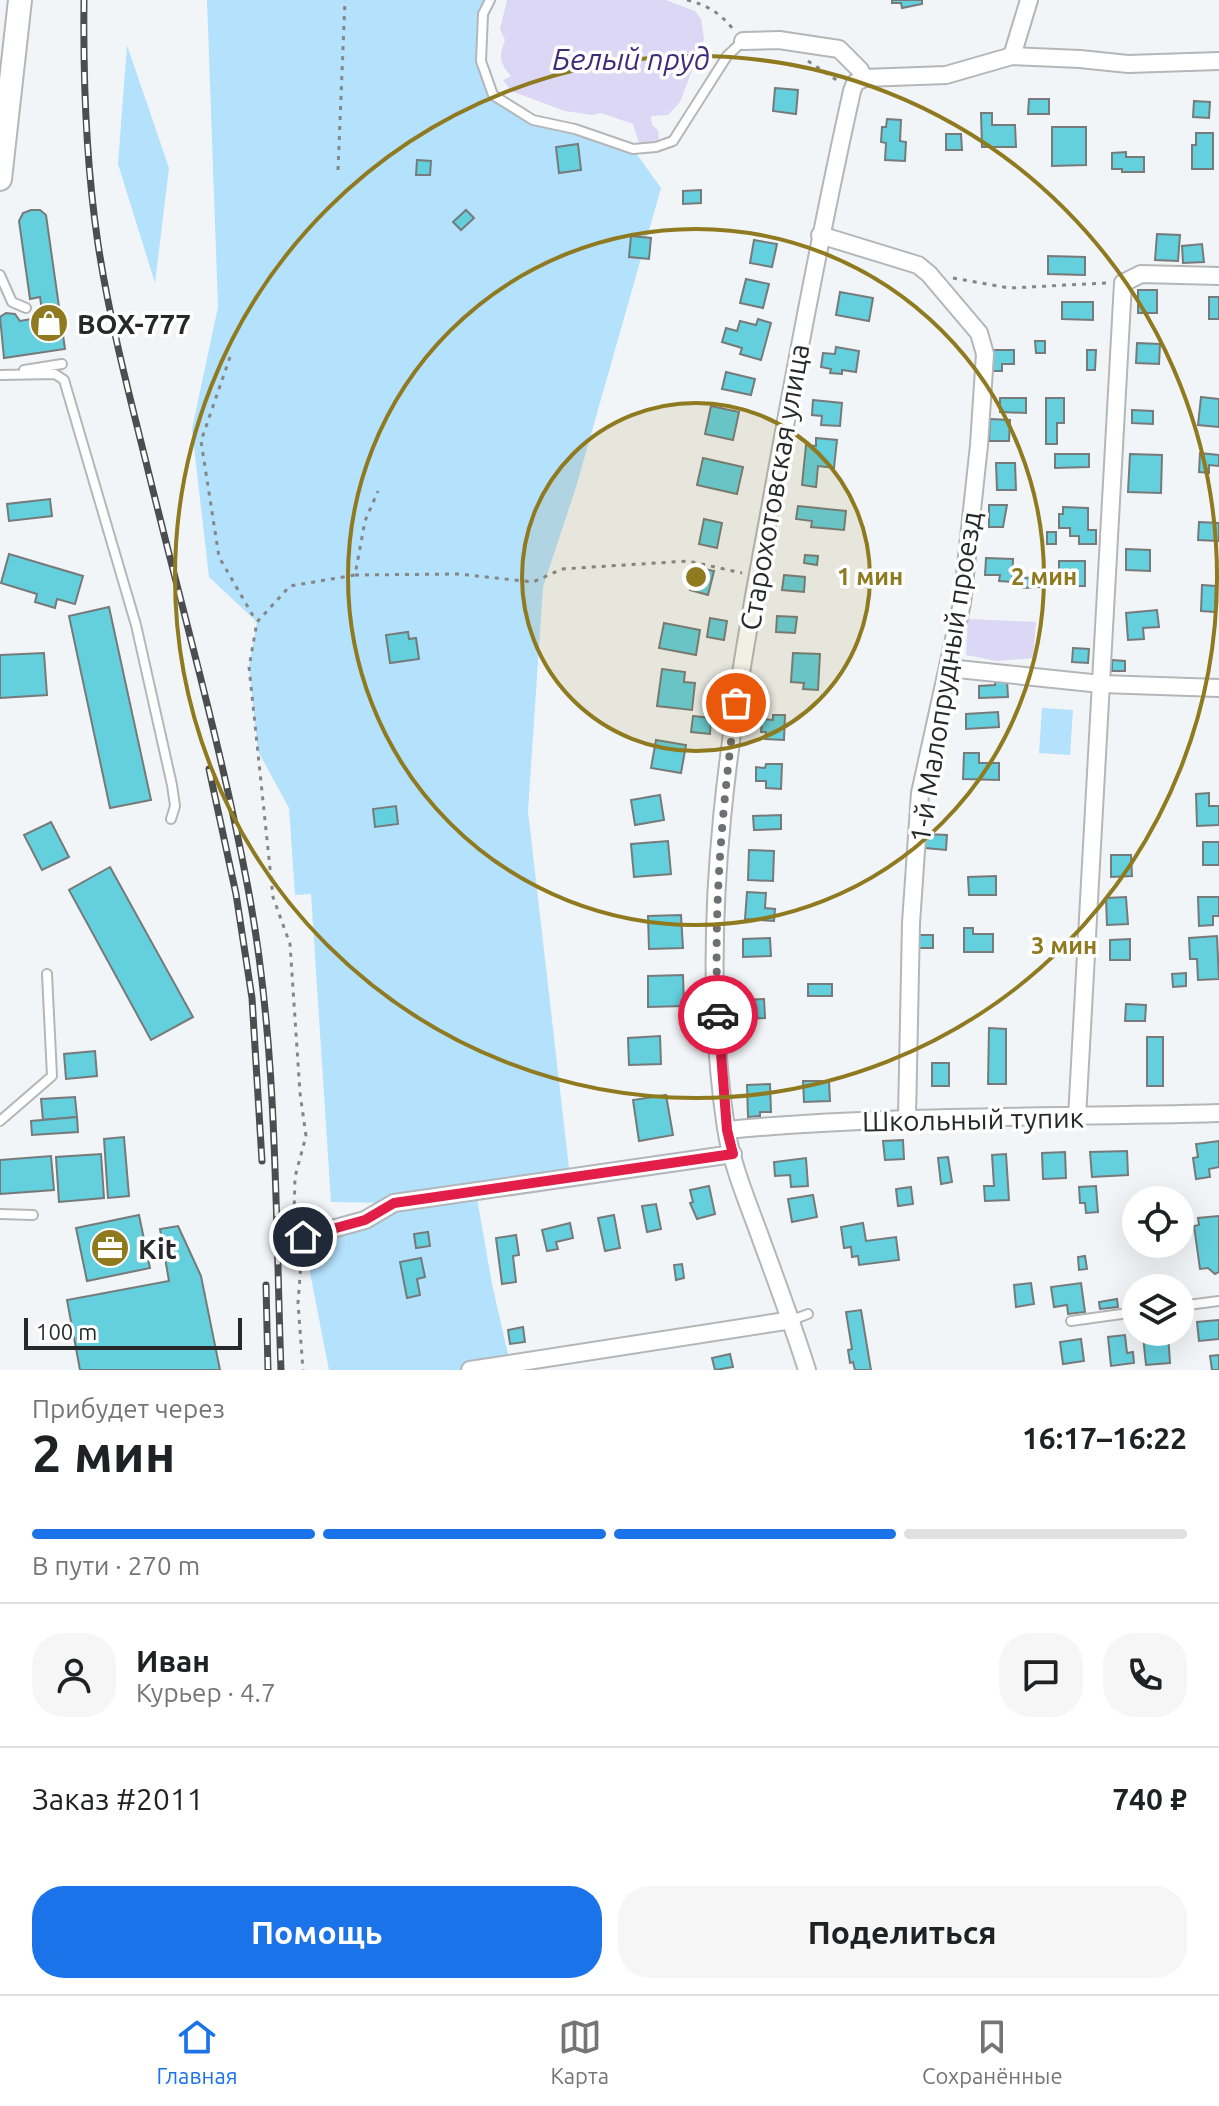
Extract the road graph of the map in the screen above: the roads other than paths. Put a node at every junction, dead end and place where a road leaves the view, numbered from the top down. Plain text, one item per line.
1 (20, 0) edge
2 (490, 0) edge
3 (1029, 0) edge
4 (743, 41) joint
5 (1012, 56) junction
6 (1219, 61) edge
7 (864, 78) junction
8 (4, 112) edge
9 (0, 179) edge
10 (820, 235) junction
11 (0, 275) edge
12 (1219, 276) edge
13 (26, 308) dead end
14 (62, 364) dead end
15 (0, 375) edge
16 (948, 668) junction
17 (1101, 684) junction
18 (1219, 688) edge
19 (171, 819) dead end
20 (47, 974) dead end
21 (1219, 1113) edge
22 (907, 1117) junction
23 (1077, 1118) junction
24 (0, 1121) edge
25 (727, 1130) junction
26 (733, 1154) junction
27 (0, 1214) edge
28 (33, 1215) dead end
29 (303, 1237) road end
30 (1219, 1301) edge
31 (1194, 1304) edge
32 (808, 1314) dead end
33 (1122, 1314) edge
34 (792, 1320) junction
35 (1071, 1321) dead end
36 (470, 1370) edge
37 (807, 1370) edge

1 - 8 main road
2 - 4 lane
3 - 5 street
4 - 7 street
5 - 6 street
5 - 7 street
7 - 10 street, Старохотовская улица
8 - 9 main road
10 - 16 street, 1-й Малопрудный проезд
10 - 25 street, Старохотовская улица
11 - 13 lane
12 - 17 street
14 - 15 lane
15 - 19 lane
16 - 17 street
16 - 22 street, 1-й Малопрудный проезд
17 - 18 street
17 - 23 street
20 - 24 lane
21 - 23 street, Школьный тупик
22 - 23 street, Школьный тупик
22 - 25 street, Школьный тупик
25 - 26 street, Старохотовская улица
26 - 29 street
26 - 34 street, Старохотовская улица
27 - 28 lane
30 - 31 lane
32 - 34 lane
33 - 35 lane
34 - 36 street
34 - 37 street, Старохотовская улица

